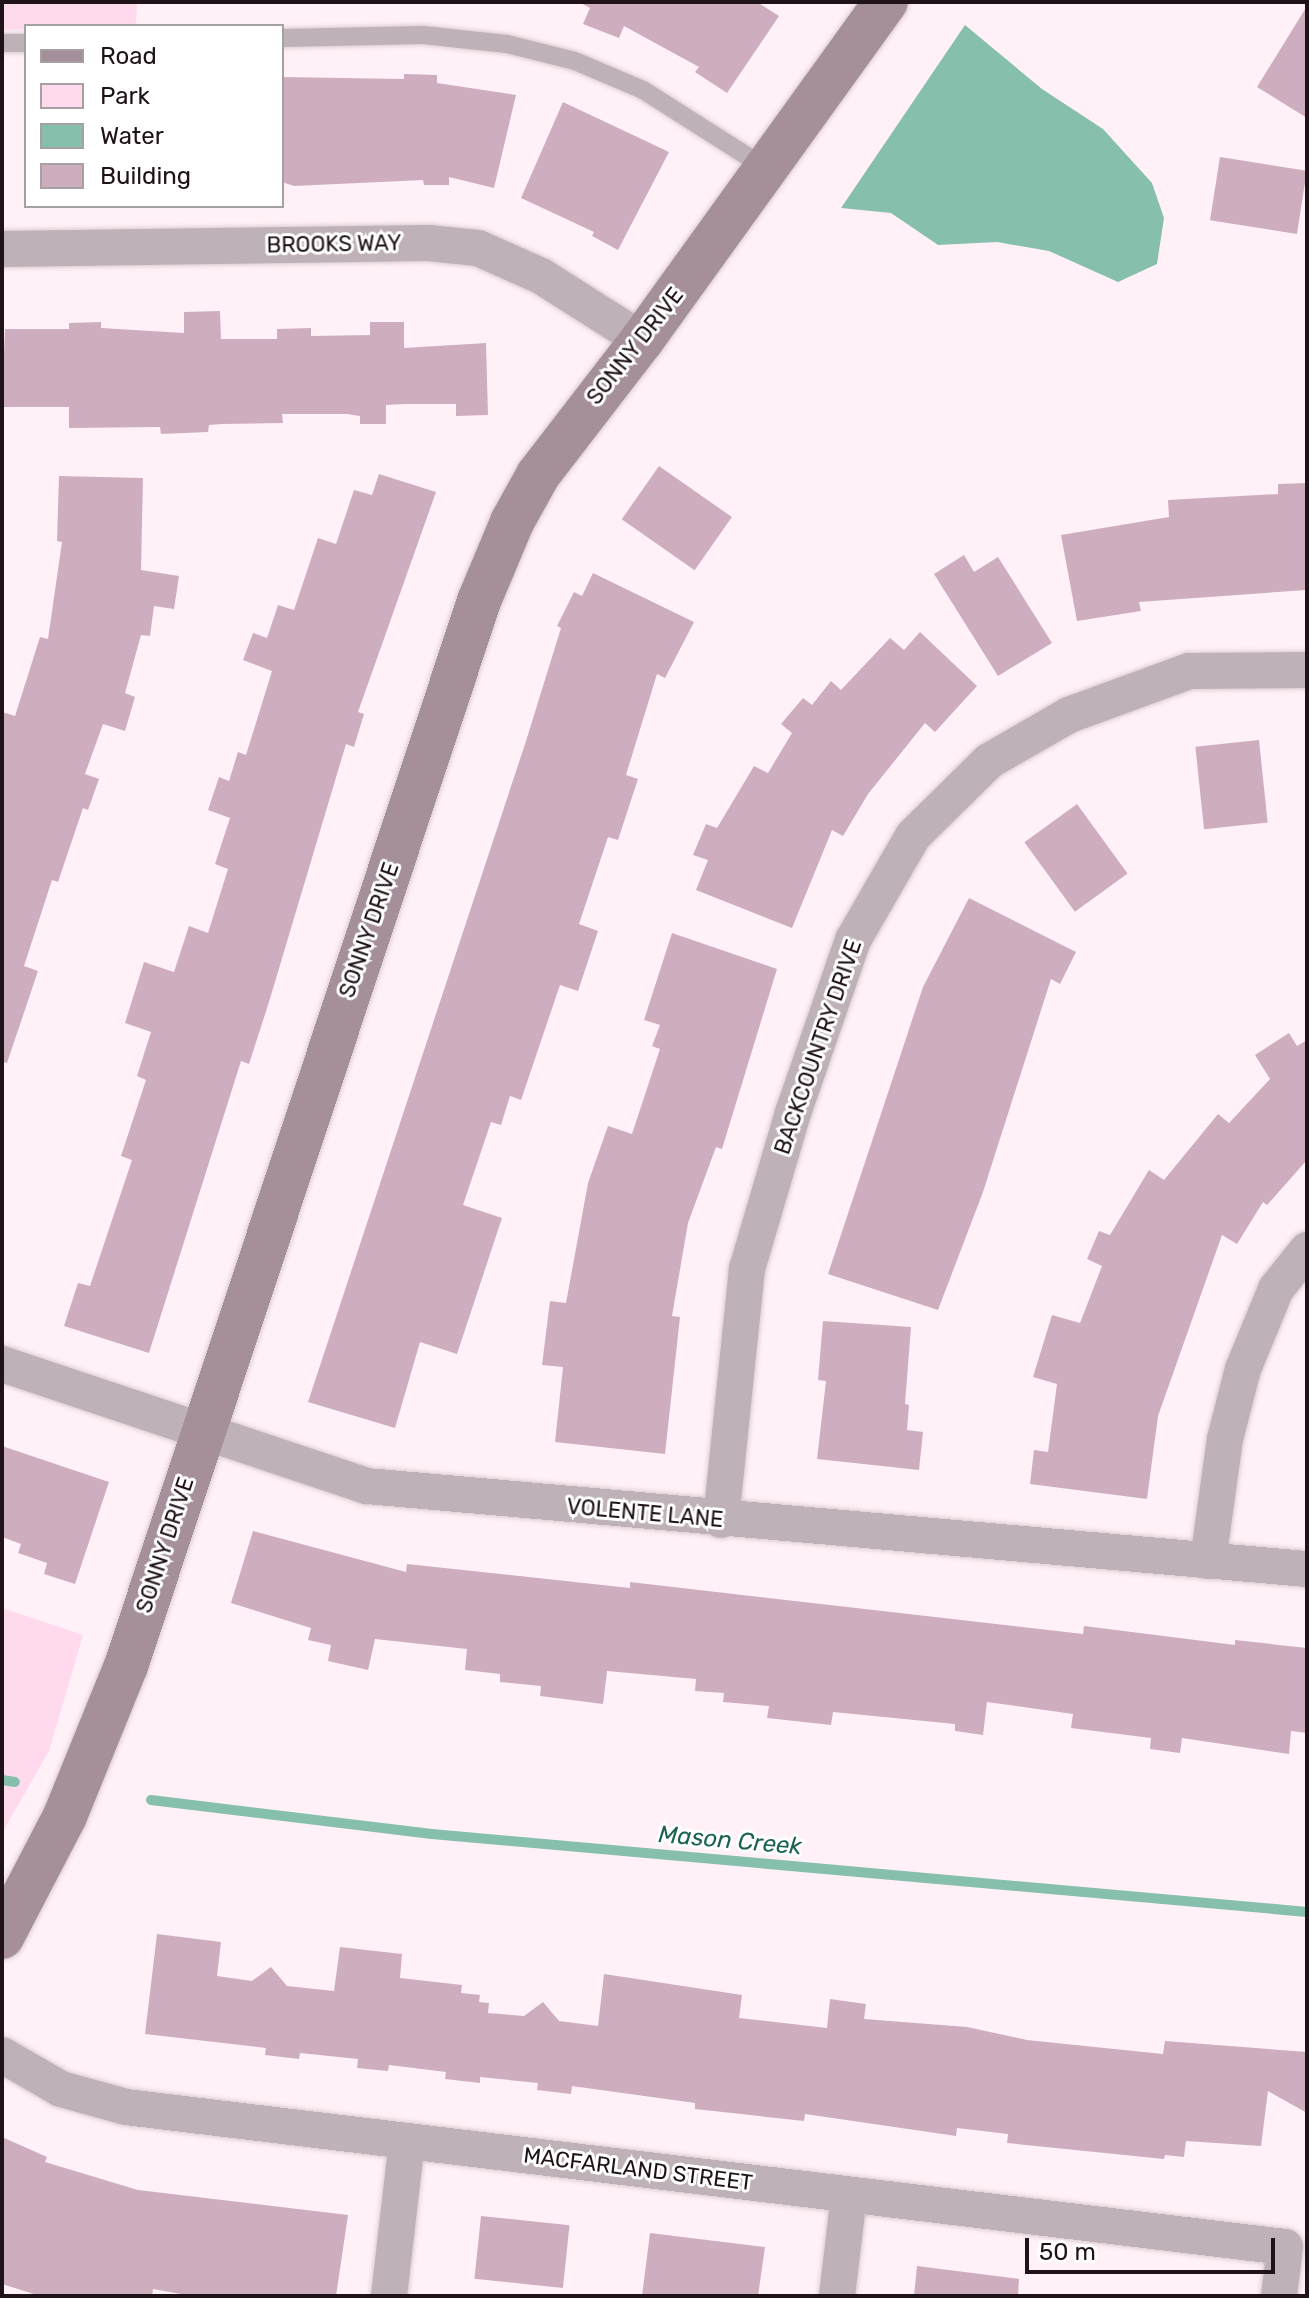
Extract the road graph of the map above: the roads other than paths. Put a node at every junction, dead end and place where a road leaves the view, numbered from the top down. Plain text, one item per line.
1 (886, 2) edge
2 (284, 38) edge
3 (2, 43) edge
4 (24, 43) edge
5 (766, 168) junction
6 (2, 249) edge
7 (642, 340) junction
8 (1307, 670) edge
9 (1307, 1250) edge
10 (2, 1364) edge
11 (201, 1432) junction
12 (721, 1520) junction
13 (1208, 1561) junction
14 (1307, 1569) edge
15 (2, 1937) edge
16 (2, 2055) edge
17 (407, 2141) junction
18 (849, 2195) junction
19 (389, 2296) edge
20 (837, 2296) edge
21 (1279, 2296) edge

1 - 5 street, SONNY DRIVE
2 - 5 lane
3 - 4 lane
5 - 7 street, SONNY DRIVE
6 - 7 street, BROOKS WAY
7 - 11 street, SONNY DRIVE
8 - 12 street, BACKCOUNTRY DRIVE
9 - 13 street
10 - 11 street, VOLENTE LANE
11 - 12 street, VOLENTE LANE
11 - 15 street, SONNY DRIVE
12 - 13 street, VOLENTE LANE
13 - 14 street, VOLENTE LANE
16 - 17 street, MACFARLAND STREET
17 - 18 street, MACFARLAND STREET
17 - 19 street
18 - 20 street
18 - 21 street, MACFARLAND STREET

